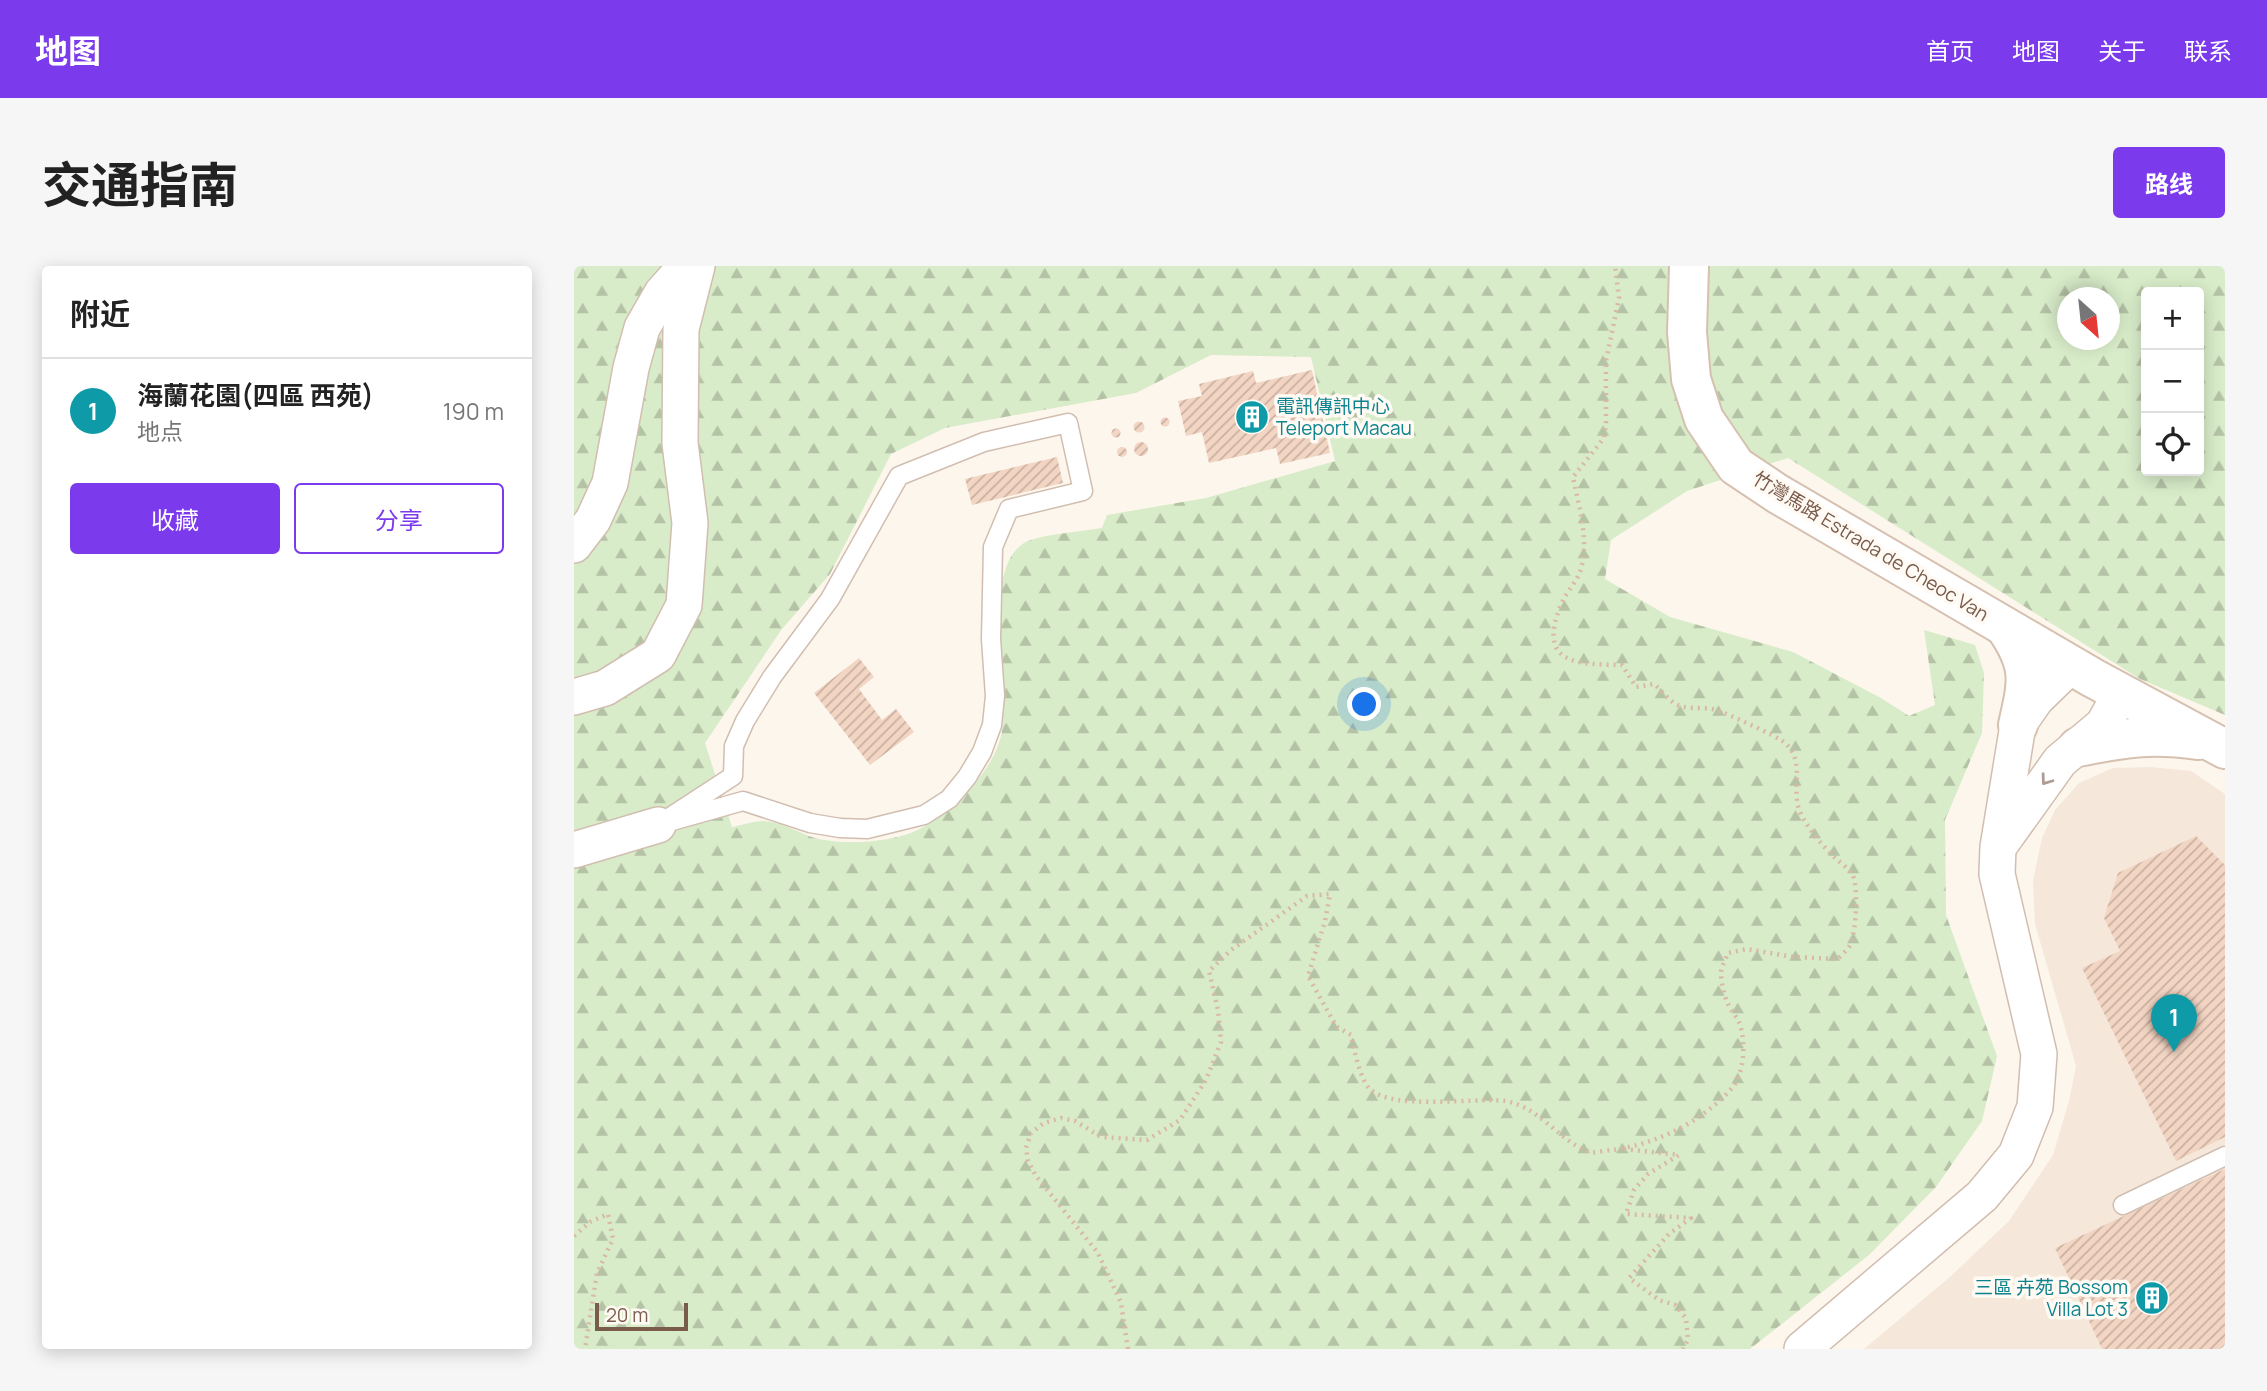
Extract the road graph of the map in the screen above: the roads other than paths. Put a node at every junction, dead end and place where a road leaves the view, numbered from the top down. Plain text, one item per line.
1 (686, 266) edge
2 (697, 266) edge
3 (1689, 266) edge
4 (574, 545) edge
5 (2005, 627) junction
6 (2071, 664) junction
7 (2116, 691) junction
8 (574, 697) edge
9 (2018, 725) junction
10 (2221, 746) edge
11 (2078, 747) junction
12 (733, 776) junction
13 (743, 801) junction
14 (657, 825) junction
15 (1998, 847) junction
16 (574, 850) edge
17 (2225, 1156) edge
18 (2123, 1205) dead end
19 (1802, 1349) edge

1 - 4 street
2 - 8 street
3 - 5 main road, 竹灣馬路 Estrada de Cheoc Van
5 - 6 main road, 竹灣馬路 Estrada de Cheoc Van
5 - 9 main road
6 - 7 main road, 竹灣馬路 Estrada de Cheoc Van
6 - 9 street
7 - 10 main road, 竹灣馬路 Estrada de Cheoc Van
7 - 11 street
9 - 15 street
10 - 11 main road
11 -> 15 street
12 - 13 lane
12 - 13 lane
12 - 14 lane
13 - 14 lane
14 - 16 street
15 - 19 street
17 - 18 lane

